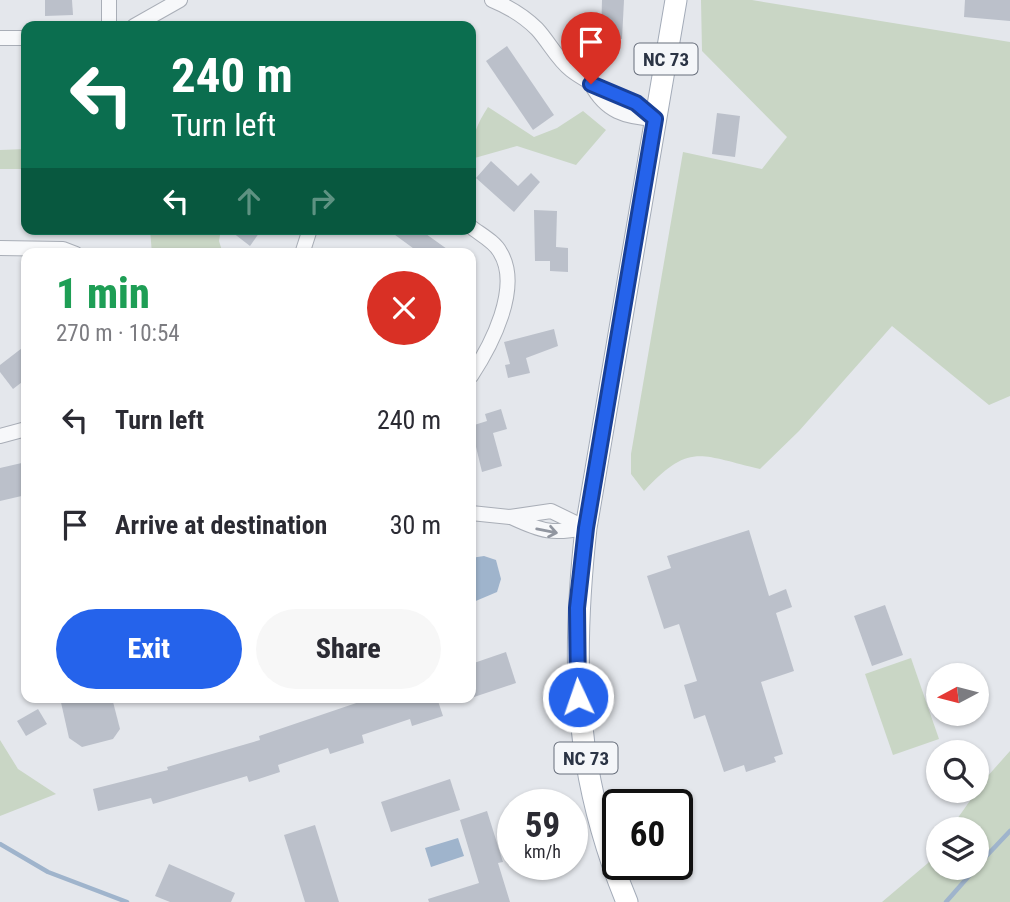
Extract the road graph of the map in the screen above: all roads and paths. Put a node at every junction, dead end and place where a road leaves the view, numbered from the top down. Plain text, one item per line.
1 (109, 0) edge
2 (180, 0) edge
3 (492, 0) edge
4 (676, 0) edge
5 (109, 21) edge
6 (143, 21) edge
7 (0, 38) edge
8 (21, 38) edge
9 (655, 119) junction
10 (476, 231) edge
11 (0, 248) edge
12 (21, 248) edge
13 (476, 367) edge
14 (21, 430) edge
15 (0, 436) edge
16 (476, 514) edge
17 (510, 517) junction
18 (586, 528) junction
19 (627, 902) edge

1 - 5 street
2 - 6 street
3 - 9 street
4 - 9 main road, NC 73
7 - 8 street
9 - 18 main road, NC 73
10 - 13 street
11 - 12 street
14 - 15 street
16 - 17 street
17 -> 18 street
17 - 18 street
18 - 19 main road, NC 73

